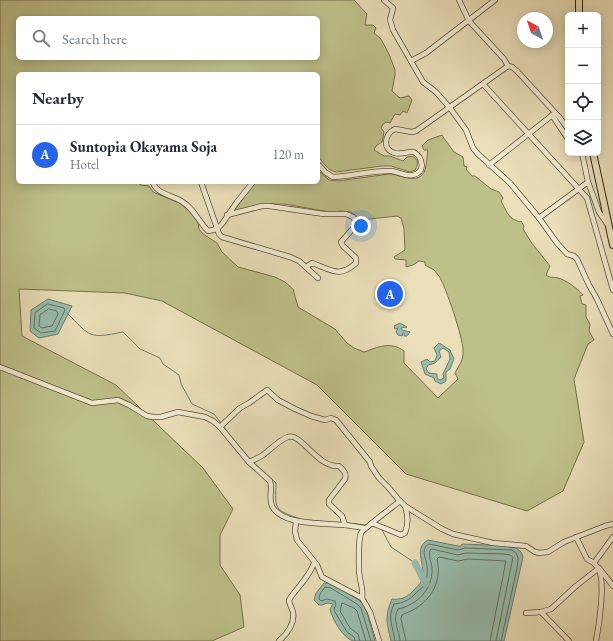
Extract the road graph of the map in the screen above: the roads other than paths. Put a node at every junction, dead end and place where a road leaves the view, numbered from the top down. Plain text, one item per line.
1 (384, 0) edge
2 (460, 0) edge
3 (495, 0) edge
4 (579, 0) edge
5 (579, 12) edge
6 (469, 21) junction
7 (410, 61) junction
8 (508, 66) junction
9 (483, 84) junction
10 (450, 108) junction
11 (554, 114) junction
12 (560, 118) junction
13 (565, 123) edge
14 (565, 125) edge
15 (528, 134) junction
16 (565, 134) edge
17 (583, 156) edge
18 (594, 156) edge
19 (489, 165) junction
20 (320, 166) edge
21 (588, 182) junction
22 (153, 184) edge
23 (202, 184) edge
24 (251, 184) edge
25 (578, 188) junction
26 (227, 216) junction
27 (539, 218) junction
28 (608, 225) junction
29 (217, 229) junction
30 (613, 246) edge
31 (306, 267) junction
32 (318, 278) dead end
33 (613, 290) edge
34 (613, 334) edge
35 (0, 367) edge
36 (220, 427) junction
37 (249, 462) junction
38 (400, 501) junction
39 (405, 506) junction
40 (296, 521) junction
41 (344, 523) junction
42 (372, 523) junction
43 (613, 524) edge
44 (364, 528) junction
45 (576, 537) junction
46 (613, 537) edge
47 (314, 563) junction
48 (594, 563) junction
49 (599, 568) junction
50 (613, 586) edge
51 (362, 598) junction
52 (541, 612) junction
53 (526, 613) dead end
54 (279, 641) edge
55 (379, 641) edge
56 (569, 641) edge
57 (596, 641) edge

1 - 7 street
2 - 6 street
3 - 6 street
4 - 5 main road
6 - 7 street
6 - 8 street
7 - 10 street
8 - 9 street
8 - 11 street
9 - 10 street
9 - 15 street
10 - 19 street
10 - 20 street
11 - 12 street
11 - 15 street
11 - 16 street
12 - 13 street
12 - 14 street
15 - 19 street
15 - 25 street
17 - 21 street
18 - 28 main road
19 - 27 street
21 - 25 street
21 - 28 street
22 - 29 street
23 - 29 street
24 - 26 street
25 - 27 street
25 - 33 street
26 - 29 street
26 - 31 street
27 - 34 street
28 - 30 main road
29 - 31 street
31 - 32 street
35 - 36 street
36 - 37 street
36 - 38 street
37 - 40 street
37 - 41 street
38 - 39 street
38 - 42 street
39 - 42 street
39 - 45 street
40 - 41 street
40 - 47 street
41 - 44 street
42 - 44 street
43 - 45 street
44 - 51 street
45 - 48 street
46 - 48 street
47 - 51 street
47 - 54 street
48 - 49 street
49 - 50 street
49 - 52 street
49 - 57 street
51 - 55 street
52 - 53 street
52 - 56 street

